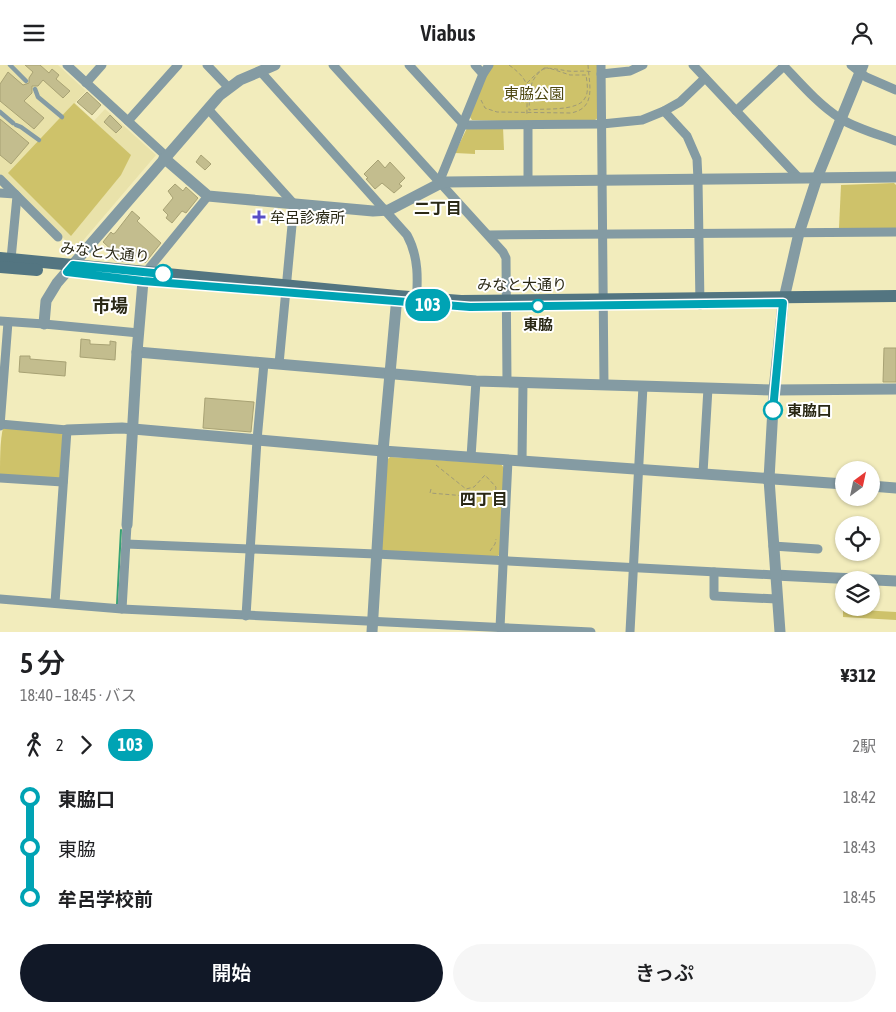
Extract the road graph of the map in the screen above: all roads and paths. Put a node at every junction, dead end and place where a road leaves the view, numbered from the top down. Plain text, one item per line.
1 (10, 65) edge
2 (67, 65) edge
3 (102, 65) edge
4 (178, 65) edge
5 (208, 65) edge
6 (275, 65) edge
7 (333, 65) edge
8 (409, 65) edge
9 (475, 65) edge
10 (489, 65) edge
11 (509, 65) edge
12 (588, 65) edge
13 (643, 65) edge
14 (692, 65) edge
15 (851, 65) edge
16 (512, 66) edge
17 (784, 66) edge
18 (862, 69) edge
19 (601, 70) edge
20 (260, 71) junction
21 (589, 71) junction
22 (483, 74) junction
23 (705, 78) junction
24 (532, 80) joint
25 (26, 81) dead end
26 (86, 83) junction
27 (527, 83) junction
28 (228, 87) junction
29 (35, 89) dead end
30 (896, 90) edge
31 (481, 101) dead end
32 (208, 109) junction
33 (664, 111) junction
34 (736, 111) junction
35 (0, 112) edge
36 (527, 113) junction
37 (62, 117) dead end
38 (842, 119) junction
39 (128, 121) junction
40 (602, 124) junction
41 (464, 125) junction
42 (528, 125) junction
43 (40, 140) dead end
44 (896, 141) edge
45 (165, 157) junction
46 (896, 177) edge
47 (800, 178) junction
48 (817, 178) junction
49 (0, 179) edge
50 (698, 180) junction
51 (528, 181) junction
52 (602, 181) junction
53 (441, 183) junction
54 (0, 193) edge
55 (16, 195) junction
56 (208, 196) junction
57 (294, 204) junction
58 (384, 210) junction
59 (896, 232) edge
60 (799, 233) junction
61 (699, 234) junction
62 (489, 235) junction
63 (602, 235) junction
64 (58, 237) joint
65 (6, 258) edge
66 (71, 263) junction
67 (0, 267) edge
68 (144, 276) junction
69 (286, 288) junction
70 (896, 296) edge
71 (407, 300) junction
72 (784, 300) junction
73 (700, 302) junction
74 (506, 303) junction
75 (604, 303) junction
76 (896, 303) edge
77 (4, 321) edge
78 (44, 323) junction
79 (139, 333) junction
80 (137, 352) junction
81 (264, 363) junction
82 (279, 364) junction
83 (2, 371) edge
84 (389, 375) junction
85 (476, 381) junction
86 (506, 382) junction
87 (523, 382) junction
88 (604, 385) junction
89 (643, 386) junction
90 (708, 389) junction
91 (896, 389) edge
92 (774, 390) junction
93 (0, 425) edge
94 (133, 429) junction
95 (67, 430) junction
96 (257, 439) junction
97 (383, 451) junction
98 (471, 457) junction
99 (508, 460) junction
100 (522, 461) junction
101 (435, 464) dead end
102 (638, 469) junction
103 (703, 473) junction
104 (0, 478) edge
105 (769, 479) junction
106 (63, 482) junction
107 (835, 483) edge
108 (880, 487) edge
109 (896, 488) edge
110 (431, 489) dead end
111 (466, 489) junction
112 (500, 499) dead end
113 (127, 525) joint
114 (496, 535) dead end
115 (126, 544) junction
116 (773, 546) junction
117 (250, 549) junction
118 (818, 549) dead end
119 (488, 552) dead end
120 (376, 555) junction
121 (503, 561) junction
122 (633, 568) junction
123 (714, 572) junction
124 (775, 575) junction
125 (896, 581) edge
126 (0, 599) edge
127 (777, 599) junction
128 (54, 603) junction
129 (122, 609) junction
130 (246, 615) junction
131 (372, 627) edge
132 (500, 627) junction
133 (591, 632) edge
134 (630, 632) edge
135 (780, 632) edge

1 - 25 lane
2 - 26 street
3 - 26 street
4 - 39 street
5 - 28 street
6 - 20 street
7 - 53 street
8 - 41 street
9 - 22 street
10 - 22 street
11 - 16 path
12 - 21 path
13 - 19 street
14 - 23 street
15 - 18 street
16 - 27 path
17 - 34 street
17 - 38 street
18 - 30 street
18 - 38 street
19 - 21 path
19 - 40 street
20 - 28 street
20 - 58 street
21 - 27 path
21 - 36 path
22 - 41 street
23 - 33 street
23 - 34 street
24 - 24 path
26 - 39 street
27 - 36 path
28 - 32 street
29 - 37 lane
31 - 36 path
32 - 45 street
32 - 57 street
33 - 40 street
33 - 50 street
34 - 47 street
35 - 43 lane
36 - 42 path
38 - 44 street
38 - 48 street
39 - 45 street
40 - 42 street
40 - 52 street
41 - 42 street
41 - 53 street
42 - 51 street
45 - 56 street
45 - 66 street
46 - 48 street
47 - 48 street
47 - 50 street
48 - 60 street
49 - 55 street
50 - 52 street
50 - 61 street
51 - 52 street
51 - 53 street
52 - 63 street
53 - 58 street
53 - 62 street
54 - 55 street
55 - 64 street
55 - 65 street
56 - 57 street
56 - 68 street
57 - 58 street
57 - 69 street
58 - 71 street
59 - 60 street
60 - 61 street
60 - 72 street
61 - 63 street
61 - 73 street
62 - 63 street
62 - 74 street
63 - 75 street
64 - 66 path
65 - 66 main road, みなと大通り
66 - 67 main road, みなと大通り
66 - 68 main road, みなと大通り
66 - 78 street
68 - 69 main road, みなと大通り
68 - 79 street
69 - 71 main road, みなと大通り
69 - 82 street
70 - 72 main road, みなと大通り
71 - 74 main road, みなと大通り
71 - 84 street
72 - 73 main road, みなと大通り
72 - 76 main road, みなと大通り
72 - 92 street
73 - 75 main road, みなと大通り
74 - 75 main road, みなと大通り
74 - 86 street
75 - 88 street
77 - 78 street
77 - 83 street
78 - 79 street
79 - 80 street
80 - 81 street
80 - 94 street
81 - 82 street
81 - 96 street
82 - 84 street
83 - 93 street
84 - 85 street
84 - 97 street
85 - 86 street
85 - 98 street
86 - 87 street
87 - 88 street
87 - 100 street
88 - 89 street
89 - 90 street
89 - 102 street
90 - 92 street
90 - 103 street
91 - 92 street
92 - 105 street
93 - 95 street
94 - 95 street
94 - 96 street
94 - 113 street
95 - 106 street
96 - 97 street
96 - 117 street
97 - 98 street
97 - 120 street
98 - 99 street
99 - 100 street
99 - 121 street
100 - 102 street
101 - 111 path
102 - 103 street
102 - 122 street
103 - 105 street
104 - 106 street
105 - 107 street
105 - 116 street
106 - 128 street
108 - 109 street
110 - 111 path
111 - 112 path
113 - 115 street
114 - 119 path
115 - 117 street
115 - 129 street
116 - 118 street
116 - 124 street
117 - 120 street
117 - 130 street
120 - 121 street
120 - 131 street
121 - 122 street
121 - 132 street
122 - 123 street
122 - 134 street
123 - 124 street
123 - 127 street
124 - 125 street
124 - 127 street
126 - 128 street
127 - 135 street
128 - 129 street
129 - 130 street
130 - 131 street
131 - 132 street
132 - 133 street

